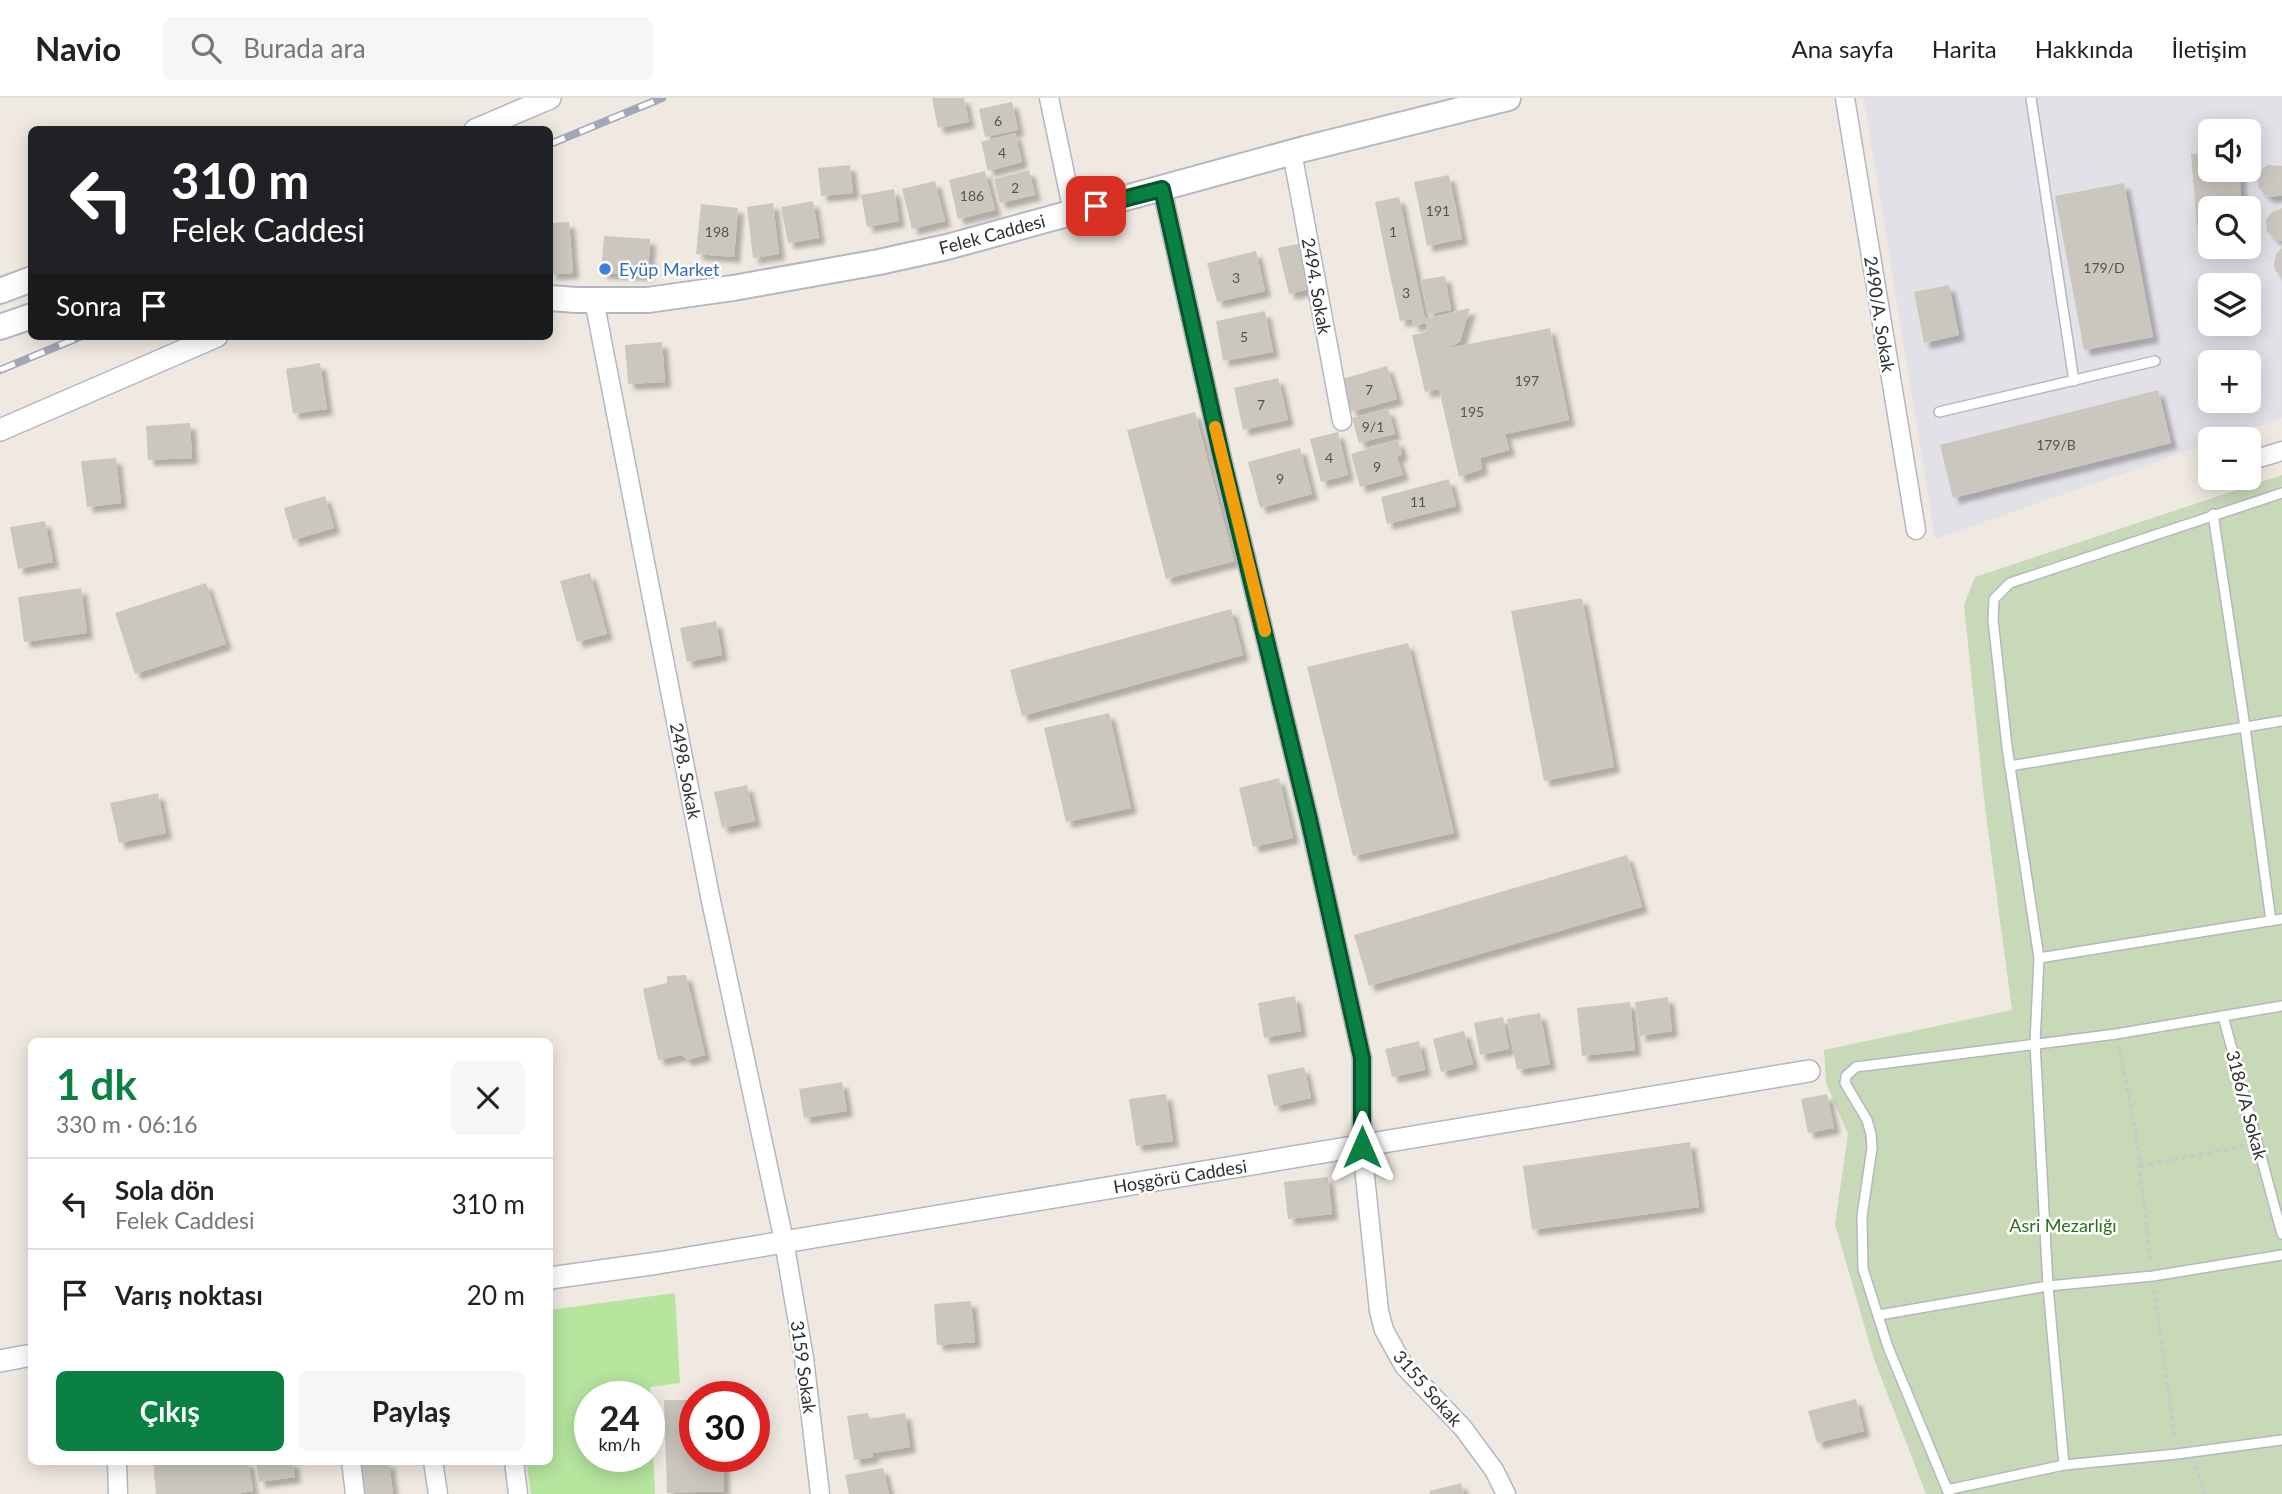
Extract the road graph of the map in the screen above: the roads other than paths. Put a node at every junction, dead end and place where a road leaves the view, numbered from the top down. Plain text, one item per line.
1 (550, 98) edge
2 (1049, 98) edge
3 (1508, 98) edge
4 (1844, 98) edge
5 (2031, 98) edge
6 (484, 126) edge
7 (1292, 152) junction
8 (1162, 189) junction
9 (1073, 212) junction
10 (28, 280) edge
11 (0, 291) edge
12 (553, 298) edge
13 (594, 300) junction
14 (28, 317) edge
15 (0, 327) edge
16 (208, 340) edge
17 (2155, 361) dead end
18 (2074, 380) junction
19 (1939, 412) dead end
20 (1342, 421) dead end
21 (0, 430) edge
22 (2282, 451) edge
23 (2261, 457) edge
24 (2282, 493) edge
25 (2213, 514) junction
26 (1916, 530) dead end
27 (2282, 720) edge
28 (2245, 727) junction
29 (2010, 766) junction
30 (2282, 919) edge
31 (2271, 921) junction
32 (2039, 958) junction
33 (2282, 1006) edge
34 (2223, 1016) junction
35 (2035, 1043) junction
36 (1809, 1071) dead end
37 (1362, 1147) junction
38 (2282, 1234) edge
39 (784, 1241) junction
40 (2282, 1255) edge
41 (553, 1278) edge
42 (2048, 1286) junction
43 (1879, 1315) junction
44 (28, 1356) edge
45 (0, 1361) edge
46 (2282, 1440) edge
47 (117, 1465) edge
48 (351, 1465) edge
49 (434, 1465) edge
50 (514, 1465) edge
51 (2064, 1465) junction
52 (1948, 1492) edge
53 (118, 1494) edge
54 (355, 1494) edge
55 (438, 1494) edge
56 (518, 1494) edge
57 (820, 1494) edge
58 (1506, 1494) edge

1 - 6 street
2 - 9 street
3 - 7 main road, Felek Caddesi
4 - 26 street, 2490/A. Sokak
5 - 18 lane
7 - 8 main road, Felek Caddesi
7 - 20 street, 2494. Sokak
8 - 9 main road, Felek Caddesi
8 - 37 street, 3155 Sokak
9 - 13 main road, Felek Caddesi
10 - 11 main road
12 - 13 main road, Felek Caddesi
13 - 39 street, 2498. Sokak
14 - 15 main road
16 - 21 street
17 - 18 lane
18 - 19 lane
22 - 23 street
24 - 25 lane
25 - 28 lane
25 - 29 lane
27 - 28 lane
28 - 29 lane
28 - 31 lane
29 - 32 lane
30 - 31 lane
31 - 32 lane
32 - 35 lane
33 - 34 lane
34 - 35 lane
34 - 38 lane, 3186/A Sokak
35 - 42 lane
35 - 43 lane
36 - 37 street, Hoşgörü Caddesi
37 - 39 street, Hoşgörü Caddesi
37 - 58 street, 3155 Sokak
39 - 41 street, Hoşgörü Caddesi
39 - 57 street, 3159 Sokak
40 - 42 lane
42 - 43 lane
42 - 51 lane
43 - 52 lane
44 - 45 street
46 - 51 lane
47 - 53 street
48 - 54 street
49 - 55 street
50 - 56 street
51 - 52 lane

